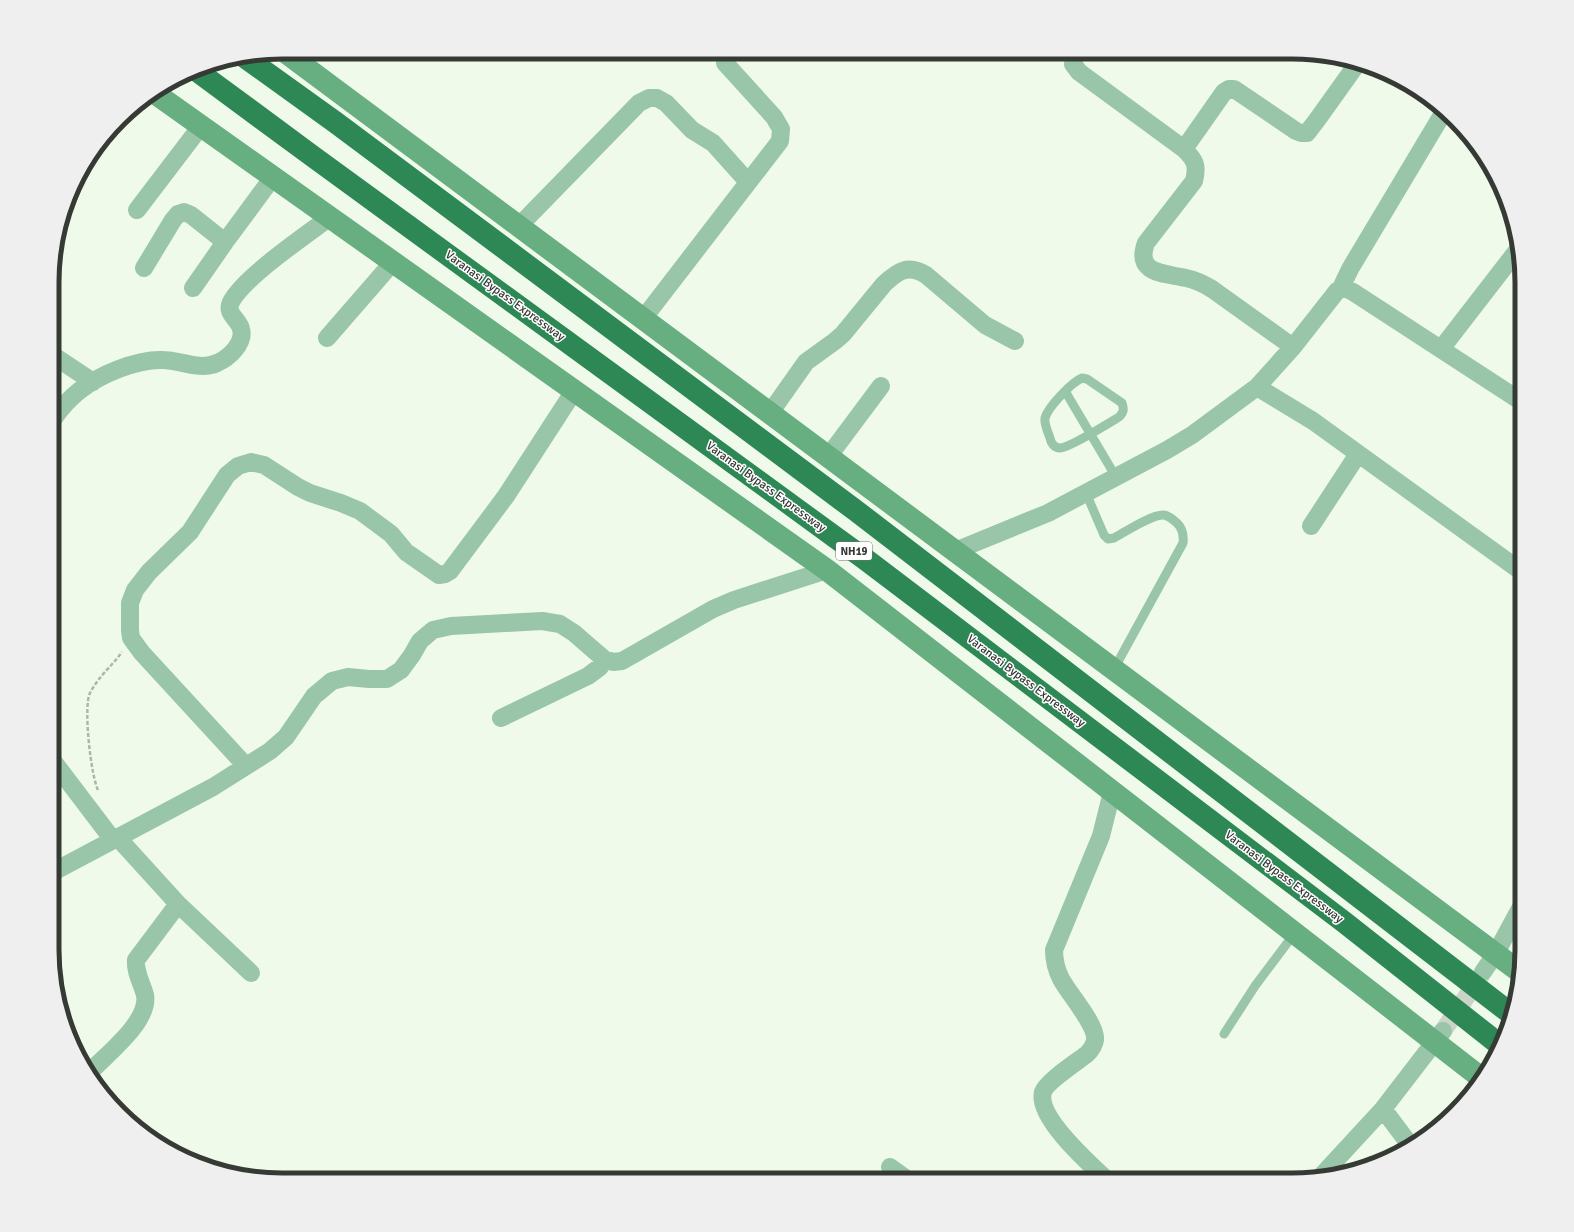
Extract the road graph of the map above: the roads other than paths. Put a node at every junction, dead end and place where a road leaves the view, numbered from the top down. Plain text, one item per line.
1 (294, 59) edge
2 (1074, 59) edge
3 (251, 61) edge
4 (725, 63) dead end
5 (1354, 68) edge
6 (202, 74) edge
7 (159, 96) edge
8 (1441, 116) edge
9 (202, 126) junction
10 (1184, 148) junction
11 (273, 177) junction
12 (748, 182) junction
13 (137, 210) dead end
14 (330, 217) junction
15 (519, 226) junction
16 (225, 242) junction
17 (1513, 255) edge
18 (393, 262) junction
19 (144, 268) dead end
20 (193, 288) dead end
21 (1342, 288) junction
22 (643, 319) junction
23 (327, 338) dead end
24 (1015, 341) dead end
25 (1293, 347) junction
26 (1441, 349) junction
27 (59, 359) edge
28 (93, 382) junction
29 (881, 386) dead end
30 (1257, 387) junction
31 (574, 391) junction
32 (1065, 391) junction
33 (1515, 397) edge
34 (59, 412) edge
35 (770, 414) junction
36 (1091, 434) junction
37 (1358, 454) junction
38 (828, 457) junction
39 (1116, 477) junction
40 (1086, 493) junction
41 (1311, 526) dead end
42 (955, 551) junction
43 (1515, 567) edge
44 (827, 570) junction
45 (604, 659) junction
46 (1114, 669) junction
47 (501, 718) dead end
48 (246, 766) junction
49 (59, 769) edge
50 (1112, 792) junction
51 (115, 839) junction
52 (59, 869) edge
53 (178, 904) junction
54 (1515, 918) edge
55 (1294, 934) junction
56 (1496, 953) junction
57 (1515, 968) edge
58 (1483, 972) tunnel mouth
59 (251, 973) dead end
60 (1506, 1010) edge
61 (1224, 1034) dead end
62 (1439, 1037) junction
63 (1495, 1041) edge
64 (94, 1069) edge
65 (1477, 1075) edge
66 (1383, 1109) junction
67 (1407, 1141) edge
68 (890, 1167) dead end
69 (1326, 1170) edge
70 (898, 1173) edge
71 (1101, 1173) edge

1 - 15 street
2 - 10 street
3 - 60 highway, NH19
4 - 12 street
5 - 10 street
6 - 63 highway, Varanasi Bypass Expressway / NH19
7 - 9 street
8 - 21 street
9 - 11 street
9 - 13 street
10 - 25 street
11 - 14 street
11 - 16 street
12 - 15 street
12 - 22 street
14 - 18 street
14 - 28 street
15 - 22 street
16 - 19 street
16 - 20 street
17 - 26 street
18 - 23 street
18 - 31 street
21 - 25 street
21 - 26 street
22 - 35 street
24 - 35 street
25 - 30 street
26 - 33 street
27 - 28 street
28 - 34 street
29 - 38 street
30 - 37 street
30 - 39 street
31 - 44 street
31 - 48 street
32 - 36 lane
32 - 36 lane
32 - 36 lane
35 - 38 street
36 - 39 lane
37 - 41 street
37 - 43 street
38 - 42 street
39 - 40 street
40 - 42 street
40 - 46 lane
42 - 46 street
44 - 45 street
44 - 50 street
45 - 47 street
45 - 48 street
46 - 56 street
48 - 51 street
49 - 51 street
50 - 55 street
50 - 71 street
51 - 52 street
51 - 53 street
53 - 59 street
53 - 64 street
54 - 56 street
55 - 61 lane
55 - 62 street
56 - 57 street
56 - 58 street
62 - 65 street
62 - 66 street
66 - 67 street
66 - 69 street
68 - 70 street

